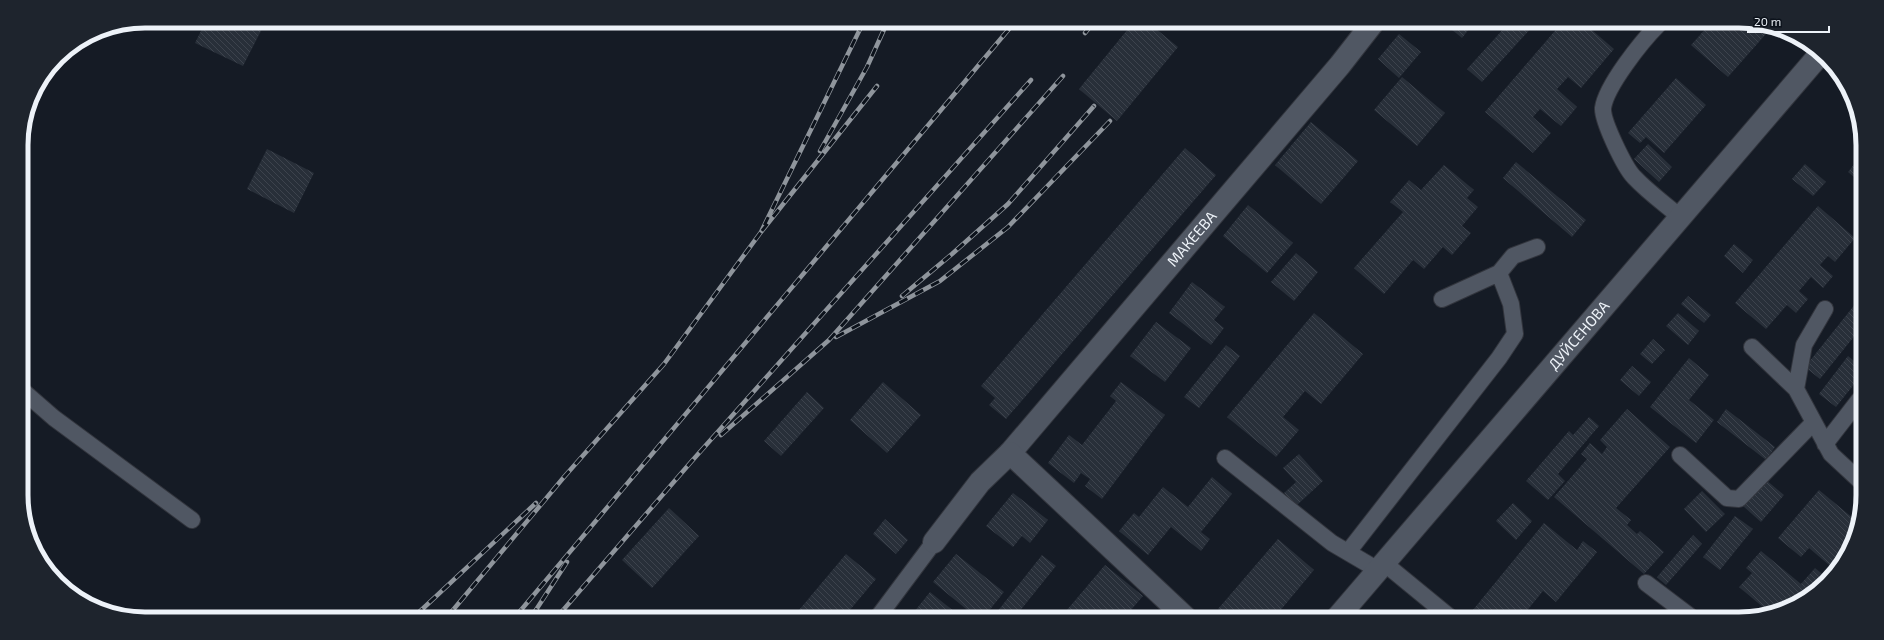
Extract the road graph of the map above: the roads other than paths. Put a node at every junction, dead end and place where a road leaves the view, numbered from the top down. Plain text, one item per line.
1 (1369, 28) edge
2 (1655, 28) edge
3 (1817, 58) edge
4 (1680, 217) junction
5 (1537, 247) dead end
6 (1499, 273) junction
7 (1442, 299) dead end
8 (1825, 309) dead end
9 (1752, 347) dead end
10 (1796, 389) junction
11 (28, 395) edge
12 (1856, 404) edge
13 (1813, 423) junction
14 (1825, 444) junction
15 (1010, 453) junction
16 (1680, 455) dead end
17 (1225, 458) dead end
18 (1856, 477) edge
19 (192, 520) dead end
20 (934, 542) joint
21 (1348, 552) junction
22 (1381, 567) junction
23 (1646, 582) dead end
24 (882, 612) edge
25 (1180, 612) edge
26 (1342, 612) edge
27 (1443, 612) edge
28 (1685, 612) edge

1 - 15 street, МАКЕЕВА
2 - 4 lane
3 - 4 street, ДУЙСЕНОВА
4 - 22 street, ДУЙСЕНОВА
5 - 6 lane
6 - 7 lane
6 - 21 lane
8 - 10 lane
9 - 10 lane
10 - 13 lane
11 - 19 lane
12 - 14 lane
13 - 14 lane
13 - 16 lane
14 - 18 lane
15 - 20 street, МАКЕЕВА
15 - 25 street
17 - 21 lane
20 - 24 lane
21 - 22 lane
22 - 26 street, ДУЙСЕНОВА
22 - 27 lane
23 - 28 lane

